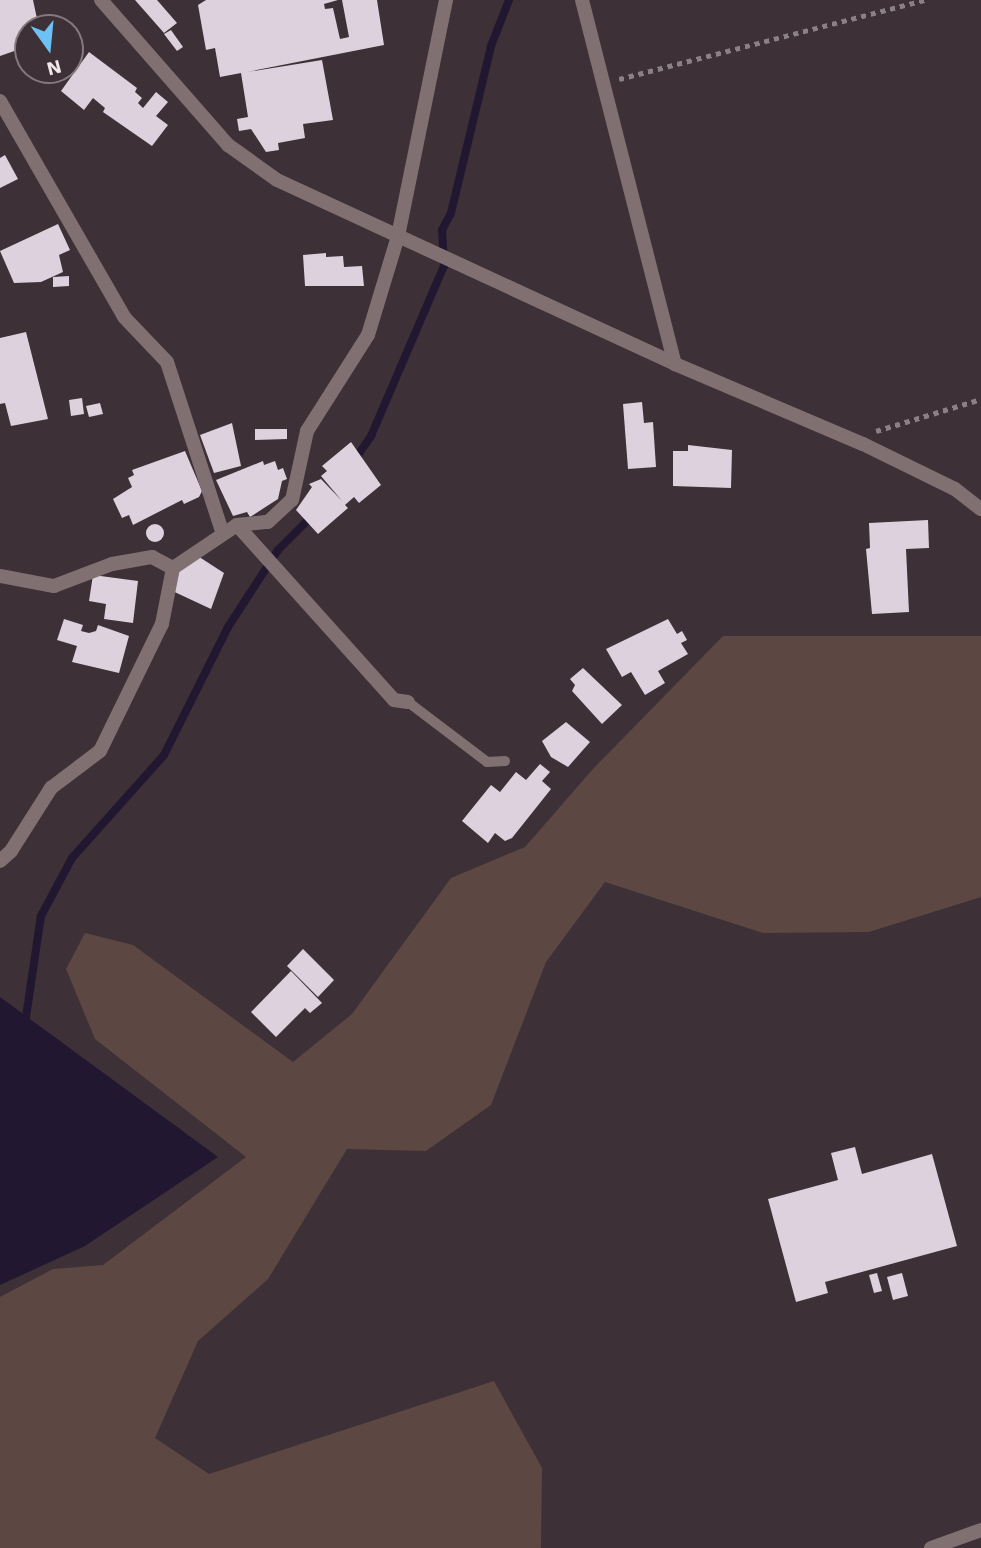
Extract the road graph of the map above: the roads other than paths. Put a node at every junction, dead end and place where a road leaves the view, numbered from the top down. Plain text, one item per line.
1 (101, 0) edge
2 (446, 0) edge
3 (582, 0) edge
4 (0, 101) edge
5 (398, 236) junction
6 (675, 364) junction
7 (981, 509) edge
8 (237, 525) junction
9 (223, 534) junction
10 (173, 568) junction
11 (0, 576) edge
12 (408, 702) joint
13 (505, 761) dead end
14 (0, 860) edge
15 (981, 1531) edge
16 (931, 1548) edge

1 - 5 street
2 - 5 street
3 - 6 street
4 - 9 street
5 - 6 street
5 - 8 street
6 - 7 street
8 - 9 street
8 - 12 street
9 - 10 street
10 - 11 street
10 - 14 street
12 - 13 lane
15 - 16 street

